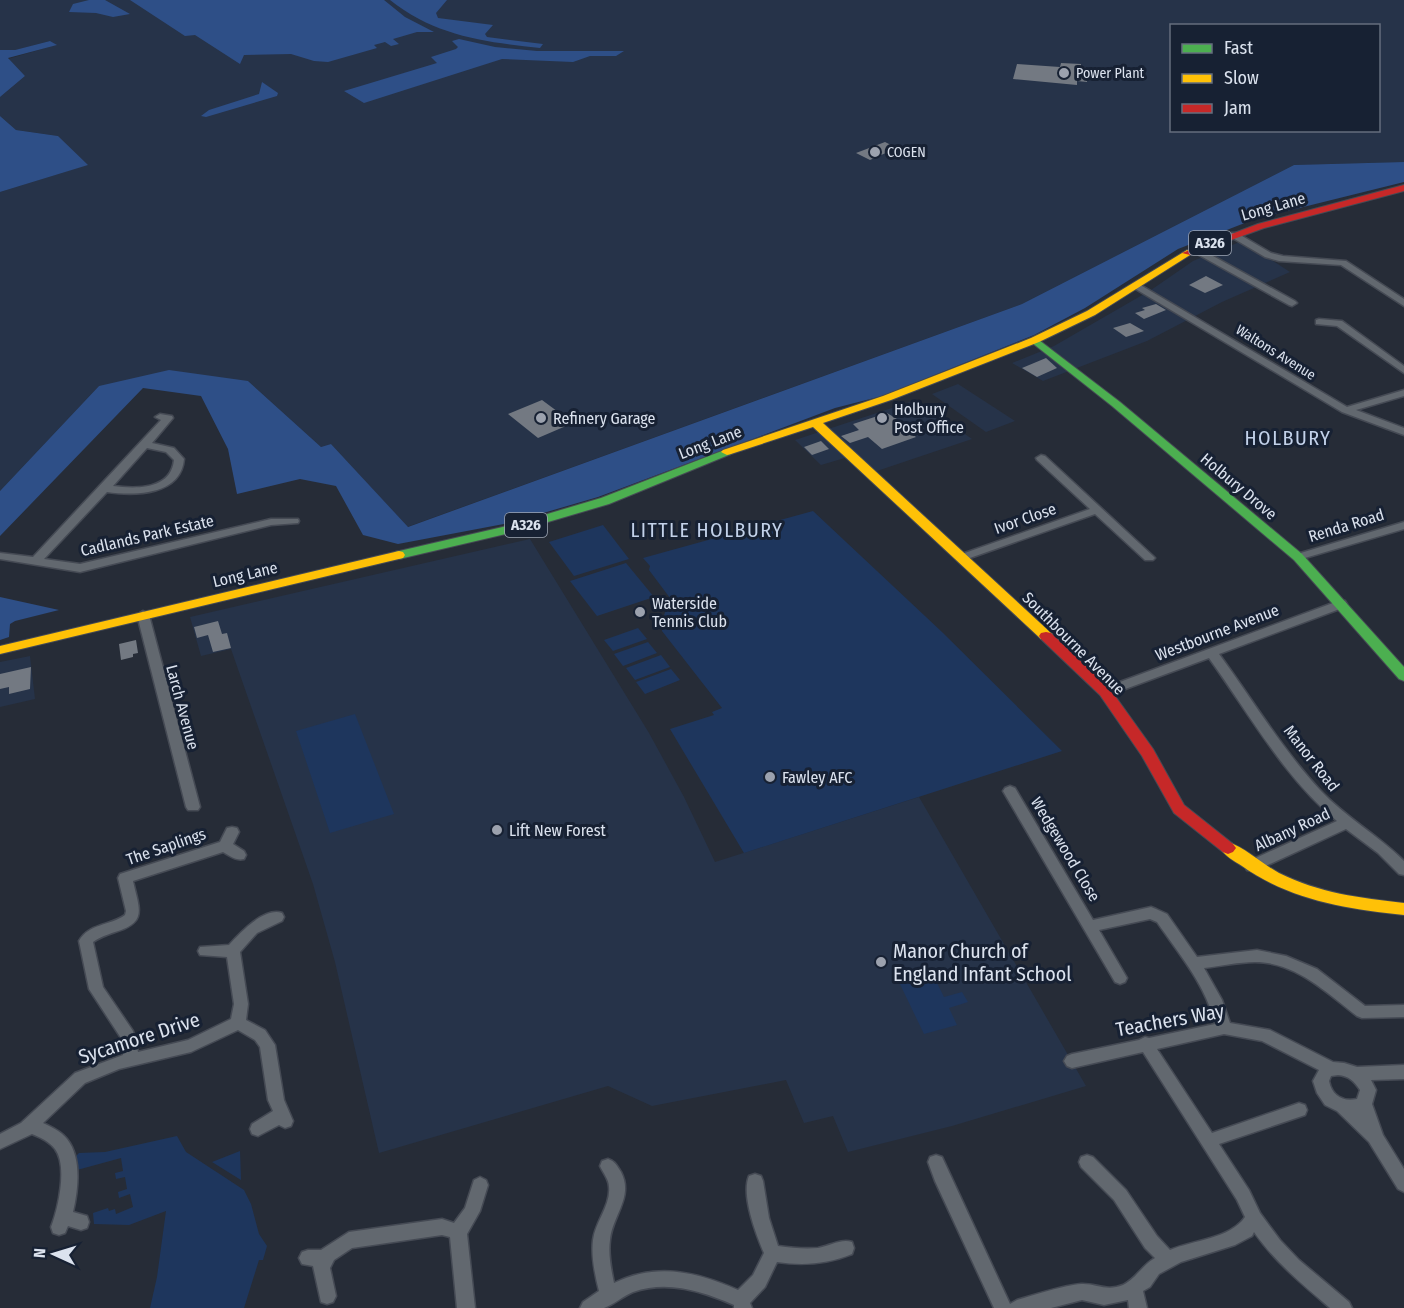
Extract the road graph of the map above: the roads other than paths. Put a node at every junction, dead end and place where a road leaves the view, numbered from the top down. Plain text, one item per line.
1 (1404, 188) edge
2 (1234, 235) junction
3 (1202, 253) dead end
4 (1137, 286) junction
5 (1404, 303) edge
6 (1273, 305) dead end
7 (1319, 322) dead end
8 (1035, 340) junction
9 (1404, 369) edge
10 (1404, 393) edge
11 (1346, 410) junction
12 (168, 418) dead end
13 (816, 422) junction
14 (1404, 432) edge
15 (145, 444) junction
16 (1041, 458) dead end
17 (105, 488) junction
18 (1097, 510) junction
19 (294, 521) dead end
20 (1404, 525) edge
21 (0, 556) edge
22 (963, 557) junction
23 (1298, 557) junction
24 (1149, 558) dead end
25 (35, 562) junction
26 (1341, 604) junction
27 (143, 615) junction
28 (0, 650) edge
29 (1211, 652) junction
30 (1404, 676) edge
31 (1105, 692) junction
32 (1010, 791) dead end
33 (193, 807) dead end
34 (1346, 823) junction
35 (232, 832) dead end
36 (225, 846) junction
37 (239, 855) dead end
38 (1252, 866) junction
39 (1404, 870) edge
40 (1404, 909) edge
41 (277, 917) dead end
42 (1090, 926) junction
43 (205, 951) dead end
44 (233, 951) junction
45 (1192, 963) junction
46 (1120, 978) dead end
47 (1404, 1011) edge
48 (238, 1023) junction
49 (1224, 1028) junction
50 (1145, 1043) junction
51 (132, 1061) junction
52 (1072, 1061) dead end
53 (1327, 1072) junction
54 (1397, 1073) edge
55 (1357, 1074) junction
56 (1366, 1097) junction
57 (1342, 1106) junction
58 (1299, 1110) dead end
59 (30, 1125) junction
60 (258, 1129) dead end
61 (1375, 1137) junction
62 (1208, 1141) junction
63 (0, 1142) edge
64 (936, 1162) dead end
65 (1087, 1162) dead end
66 (608, 1166) dead end
67 (755, 1181) dead end
68 (1404, 1184) edge
69 (480, 1185) dead end
70 (1254, 1218) junction
71 (69, 1223) dead end
72 (458, 1232) junction
73 (846, 1248) dead end
74 (773, 1253) junction
75 (1168, 1260) junction
76 (1134, 1288) junction
77 (608, 1293) junction
78 (327, 1296) dead end
79 (742, 1304) edge
80 (466, 1308) edge
81 (590, 1308) edge
82 (1003, 1308) edge
83 (1017, 1308) edge
84 (1138, 1308) edge
85 (1343, 1308) edge

1 - 2 main road, Long Lane / A326
2 - 4 main road, Long Lane / A326
2 - 5 street
3 - 6 street
4 - 8 main road, Long Lane / A326
4 - 11 street, Waltons Avenue
7 - 9 street
8 - 13 main road, Long Lane / A326
8 - 23 main road, Holbury Drove
10 - 11 street
11 - 14 street, Waltons Avenue
12 - 15 street, Cadlands Park Estate
13 - 22 main road, Southbourne Avenue
13 - 27 main road, Long Lane / A326
15 - 17 street, Cadlands Park Estate
15 - 17 street
16 - 18 street, Ivor Close
17 - 25 street, Cadlands Park Estate
18 - 22 street, Ivor Close
18 - 24 street, Ivor Close
19 - 25 street, Cadlands Park Estate
20 - 23 street, Renda Road
21 - 25 street
22 - 31 main road, Southbourne Avenue
23 - 26 main road, Holbury Drove
26 - 29 street, Westbourne Avenue
26 - 30 main road, Holbury Drove
27 - 28 main road, Long Lane / A326
27 - 33 street, Larch Avenue
29 - 31 street, Westbourne Avenue
29 - 34 street, Manor Road
31 - 38 main road, Southbourne Avenue
32 - 42 street, Wedgewood Close
34 - 38 street, Albany Road
34 - 39 street, Manor Road
35 - 36 street
36 - 37 street
36 - 51 street, The Saplings
38 - 40 main road, Southbourne Avenue
41 - 44 street
42 - 45 street, Wedgewood Close
42 - 46 street, Wedgewood Close
43 - 44 street
44 - 48 street
45 - 47 street
45 - 49 street, Wedgewood Close
48 - 51 street, Sycamore Drive
48 - 60 street
49 - 50 street, Teachers Way
49 - 53 street, Teachers Way
50 - 52 street, Teachers Way
50 - 62 street
51 - 59 street, Sycamore Drive
53 - 55 street
53 - 57 street
54 - 55 street
54 - 56 street
55 - 56 street
56 - 57 street
56 - 61 street
57 - 61 street
58 - 62 street
59 - 63 street, Sycamore Drive
59 - 71 street
61 - 68 street
62 - 70 street
64 - 82 street
65 - 75 street
66 - 77 street
67 - 74 street
69 - 72 street
70 - 75 street
70 - 85 street
72 - 78 street
72 - 80 street
73 - 74 street
74 - 79 street
75 - 76 street
76 - 83 street
76 - 84 street
77 - 79 street
77 - 81 street

